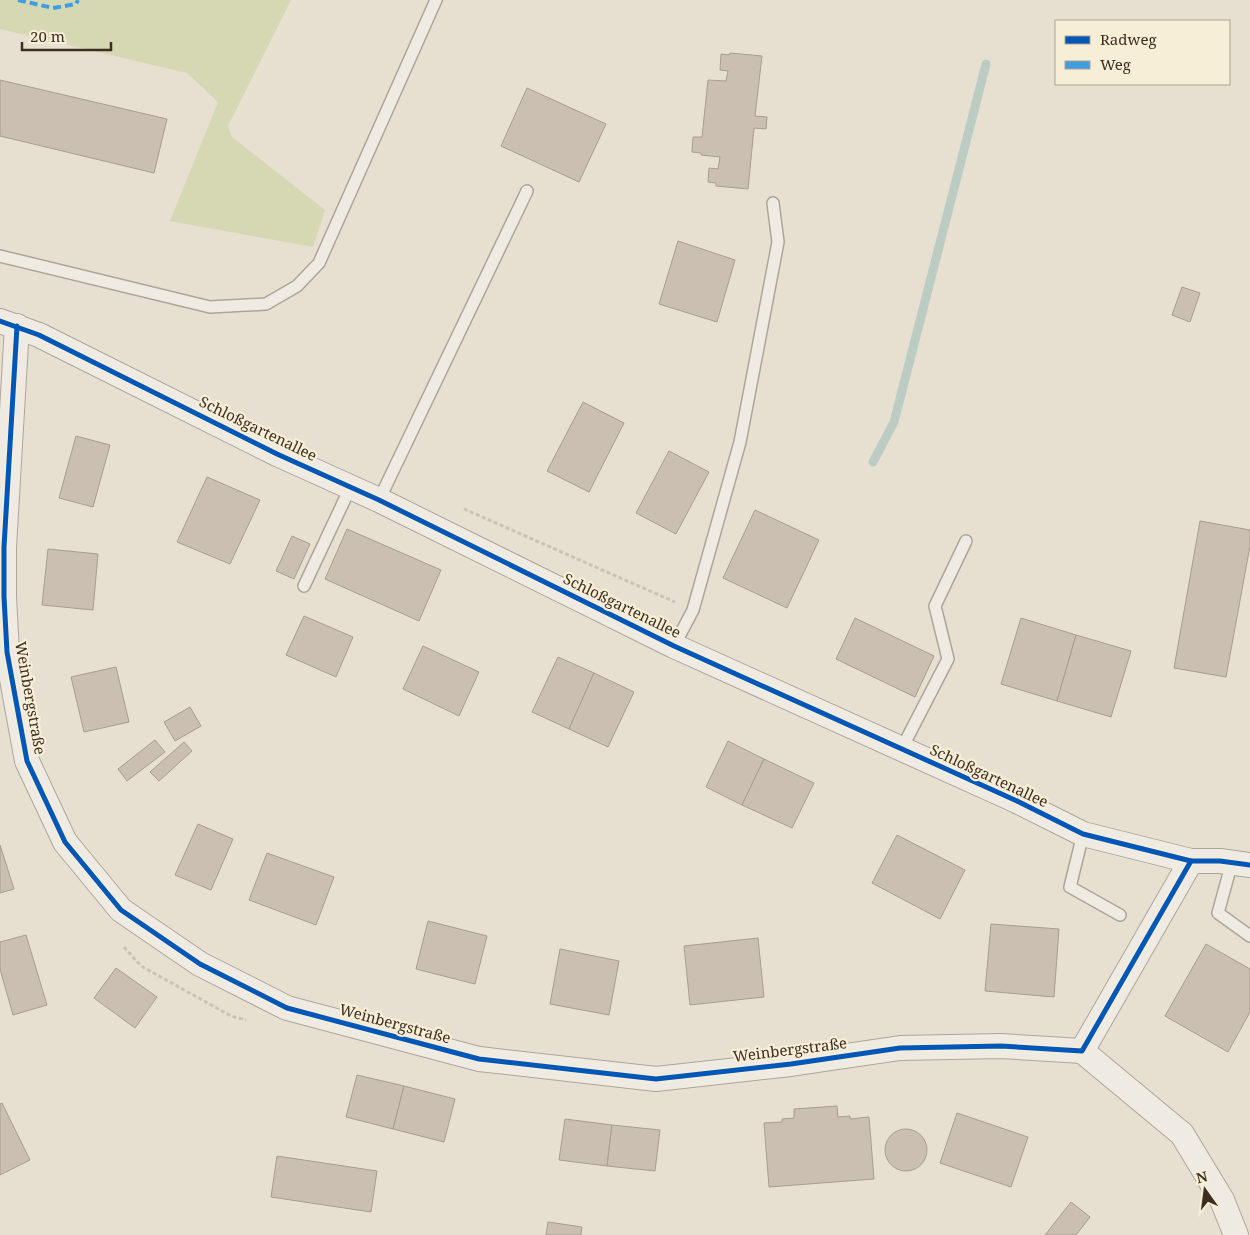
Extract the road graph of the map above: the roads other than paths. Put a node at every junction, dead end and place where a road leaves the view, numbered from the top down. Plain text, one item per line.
1 (436, 0) edge
2 (527, 191) dead end
3 (773, 203) dead end
4 (0, 256) edge
5 (9, 324) edge
6 (351, 486) junction
7 (379, 500) junction
8 (966, 541) dead end
9 (304, 586) dead end
10 (674, 646) junction
11 (901, 750) junction
12 (1083, 834) junction
13 (1191, 861) junction
14 (1241, 863) edge
15 (1120, 915) dead end
16 (1250, 936) edge
17 (1082, 1051) junction
18 (1236, 1235) edge

1 - 4 lane
2 - 7 lane
3 - 10 lane
5 - 6 street, Schloßgartenallee
5 - 17 street, Weinbergstraße
6 - 7 street, Schloßgartenallee
6 - 9 lane
7 - 10 street, Schloßgartenallee
8 - 11 lane
10 - 11 street, Schloßgartenallee
11 - 12 street, Schloßgartenallee
12 - 13 street, Schloßgartenallee
12 - 15 lane
13 - 14 street, Schloßgartenallee
13 - 17 street
14 - 16 lane
17 - 18 street

